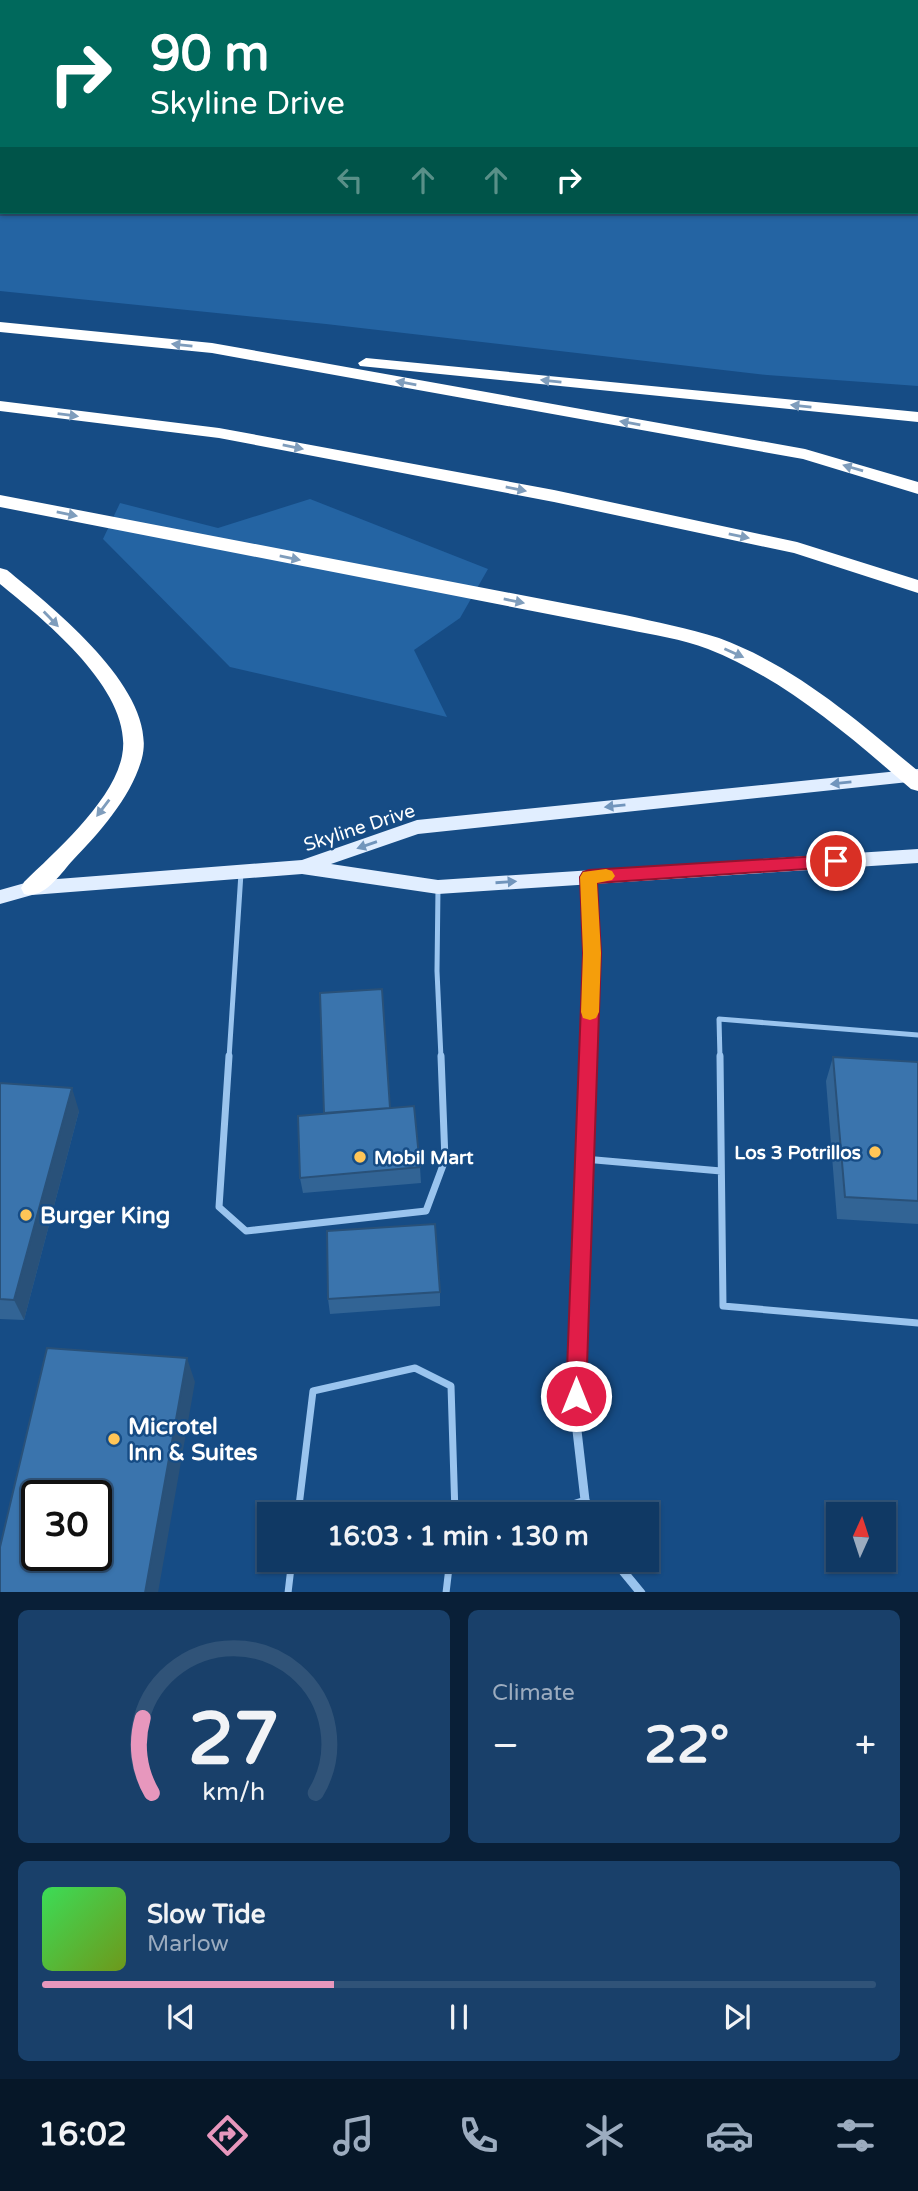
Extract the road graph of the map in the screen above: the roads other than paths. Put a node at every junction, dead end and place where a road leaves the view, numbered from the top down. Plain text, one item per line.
1 (0, 327) edge
2 (212, 348) junction
3 (0, 406) edge
4 (918, 417) edge
5 (918, 488) edge
6 (0, 501) edge
7 (0, 574) edge
8 (918, 587) edge
9 (915, 778) edge
10 (918, 856) edge
11 (302, 867) junction
12 (241, 873) junction
13 (589, 877) junction
14 (438, 887) junction
15 (32, 888) junction
16 (0, 897) edge
17 (918, 1035) edge
18 (584, 1159) junction
19 (721, 1171) junction
20 (918, 1324) edge
21 (585, 1500) joint
22 (299, 1502) edge
23 (455, 1502) edge
24 (579, 1502) edge
25 (290, 1572) edge
26 (448, 1572) edge
27 (624, 1572) edge
28 (288, 1592) edge
29 (446, 1592) edge
30 (640, 1592) edge

2 -> 1 highway
4 -> 2 highway
5 -> 2 highway
3 -> 8 highway
6 -> 9 highway
7 -> 15 highway
9 -> 11 main road, Skyline Drive
10 - 13 main road, Skyline Drive
11 - 12 main road
11 - 14 main road, Skyline Drive
12 - 14 lane
12 - 15 main road
14 -> 13 main road, Skyline Drive
13 - 18 street
15 - 16 main road
17 - 19 lane
18 - 19 lane
18 - 21 street
19 - 20 lane
21 - 24 lane
22 - 23 lane
25 - 28 lane
26 - 29 lane
27 - 30 street

